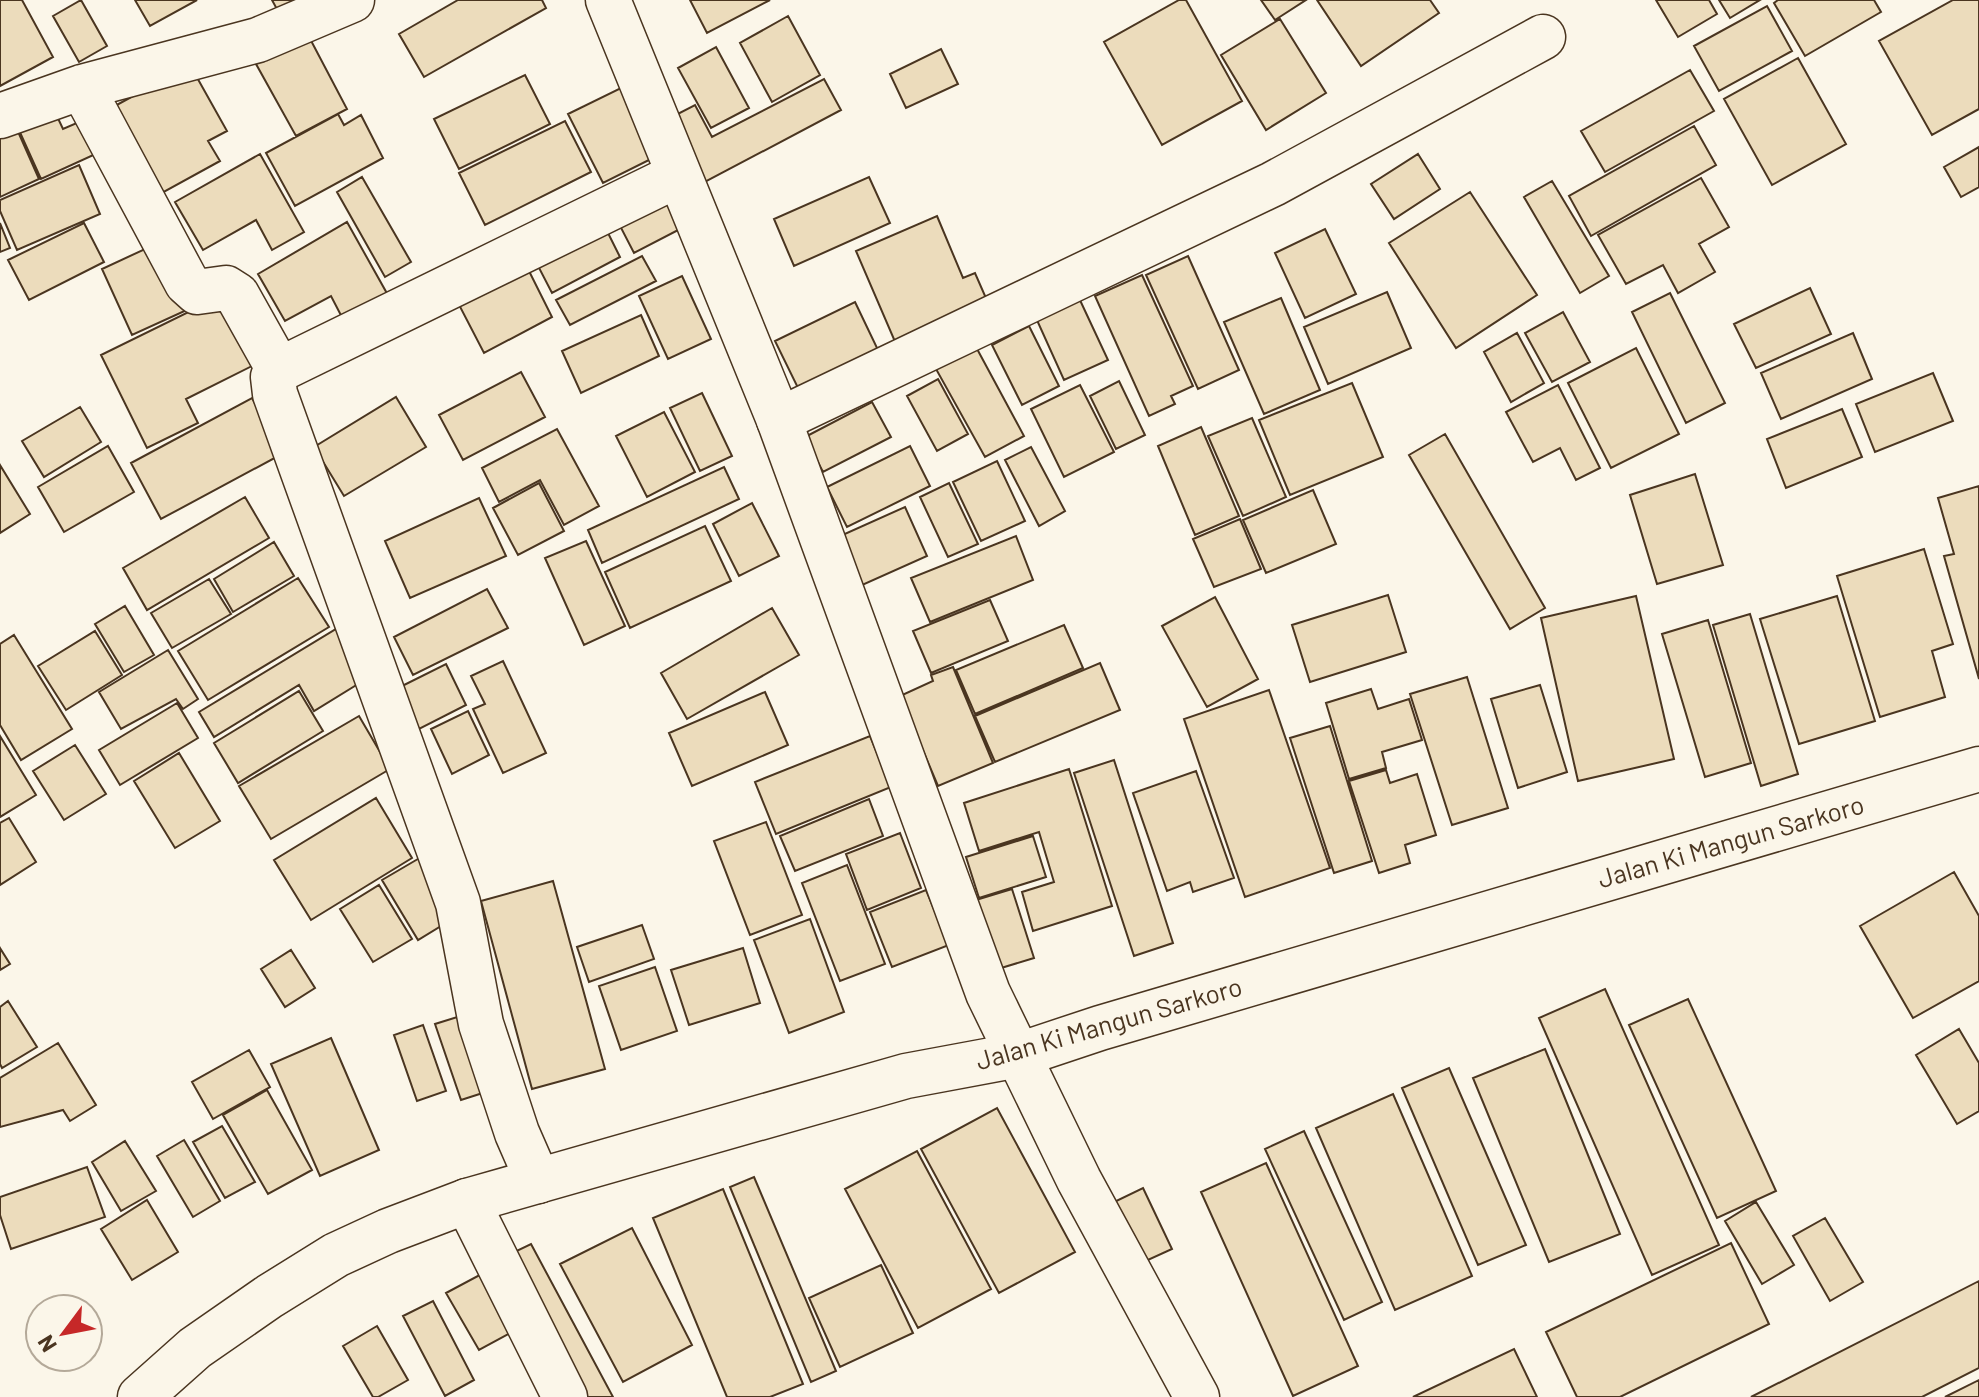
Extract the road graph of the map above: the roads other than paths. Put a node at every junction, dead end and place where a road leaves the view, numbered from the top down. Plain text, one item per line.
1 (352, 0) edge
2 (608, 0) edge
3 (1543, 37) dead end
4 (82, 87) junction
5 (0, 116) edge
6 (678, 175) junction
7 (279, 370) junction
8 (779, 420) junction
9 (1979, 769) edge
10 (1019, 1055) junction
11 (538, 1181) junction
12 (467, 1201) junction
13 (140, 1397) edge
14 (565, 1397) edge
15 (1197, 1397) edge

1 - 4 street
2 - 6 street
3 - 8 street
4 - 5 street
4 - 7 street
6 - 7 street
6 - 8 street
7 - 11 street
8 - 10 street
9 - 10 street, Jalan Ki Mangun Sarkoro
10 - 11 street, Jalan Ki Mangun Sarkoro
10 - 15 street
11 - 12 street, Jalan Ki Mangun Sarkoro
12 - 13 street, Jalan Ki Mangun Sarkoro
12 - 14 street

